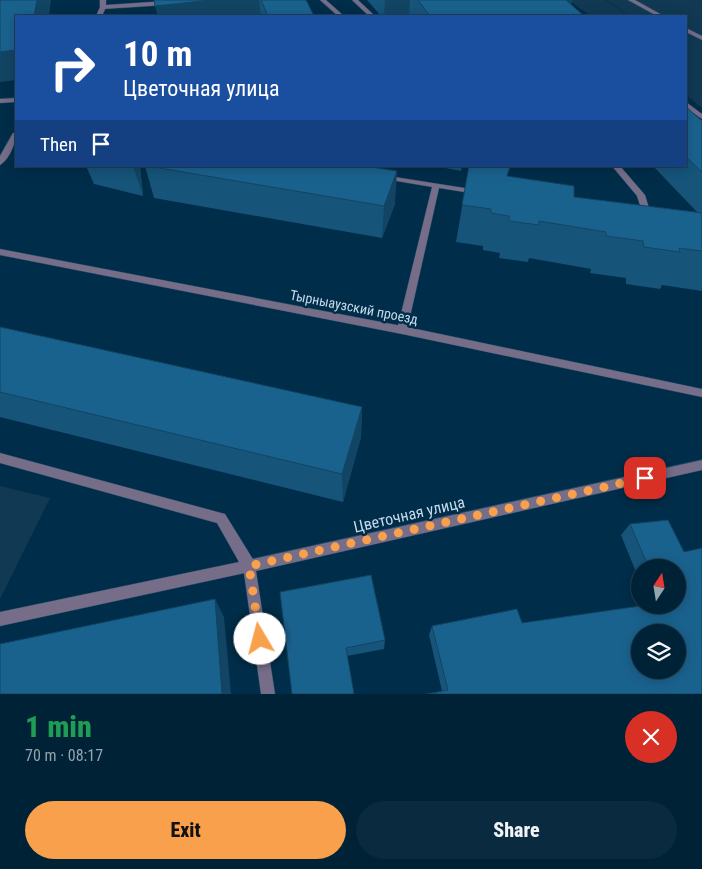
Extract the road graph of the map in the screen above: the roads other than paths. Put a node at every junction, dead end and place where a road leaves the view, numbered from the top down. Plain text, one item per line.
1 (103, 0) edge
2 (323, 0) edge
3 (355, 0) edge
4 (631, 0) edge
5 (171, 3) edge
6 (103, 7) junction
7 (99, 15) edge
8 (340, 15) edge
9 (371, 15) edge
10 (659, 15) edge
11 (688, 30) edge
12 (702, 30) edge
13 (702, 38) edge
14 (15, 100) edge
15 (0, 101) edge
16 (687, 105) edge
17 (702, 117) edge
18 (15, 137) edge
19 (0, 163) edge
20 (617, 167) edge
21 (379, 176) edge
22 (436, 185) junction
23 (484, 193) edge
24 (638, 217) edge
25 (0, 252) edge
26 (402, 330) junction
27 (702, 393) edge
28 (0, 458) edge
29 (702, 465) edge
30 (249, 566) junction
31 (0, 619) edge
32 (268, 694) edge

1 - 6 street
2 - 8 street
3 - 9 street
4 - 10 street
5 - 6 street
6 - 7 street
11 - 12 street
11 - 13 street
14 - 15 street
16 - 17 street
18 - 19 street
20 - 24 street
21 - 22 street
22 - 23 street
22 - 26 street
25 - 26 street, Тырныаузский проезд
26 - 27 street, Тырныаузский проезд
28 - 30 street
29 - 30 street, Цветочная улица
30 - 31 street, Цветочная улица
30 - 32 street

